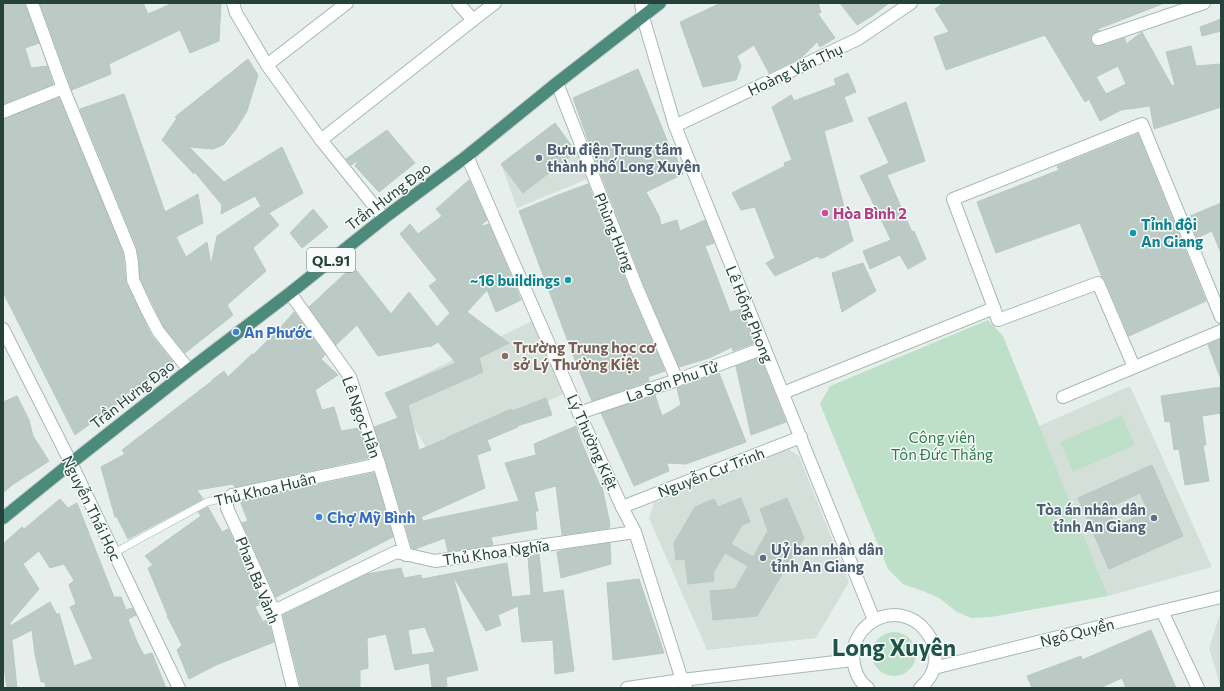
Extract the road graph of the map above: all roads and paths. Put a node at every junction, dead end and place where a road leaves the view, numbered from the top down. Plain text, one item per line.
1 (32, 3) edge
2 (233, 3) edge
3 (347, 3) edge
4 (458, 3) edge
5 (495, 3) edge
6 (641, 3) edge
7 (660, 3) edge
8 (911, 3) edge
9 (1204, 3) edge
10 (643, 16) junction
11 (473, 20) junction
12 (1098, 39) dead end
13 (267, 65) junction
14 (557, 84) junction
15 (63, 88) junction
16 (3, 112) edge
17 (674, 126) junction
18 (322, 140) junction
19 (467, 156) junction
20 (384, 218) junction
21 (290, 293) junction
22 (994, 308) junction
23 (1221, 317) edge
24 (3, 329) edge
25 (1221, 331) edge
26 (764, 348) junction
27 (1134, 368) junction
28 (188, 370) junction
29 (677, 380) junction
30 (783, 393) junction
31 (1063, 398) dead end
32 (579, 413) junction
33 (801, 437) junction
34 (71, 463) junction
35 (379, 464) junction
36 (229, 497) junction
37 (622, 507) junction
38 (3, 518) edge
39 (635, 532) junction
40 (114, 553) junction
41 (406, 555) junction
42 (1221, 598) edge
43 (274, 611) junction
44 (1162, 611) junction
45 (874, 620) junction
46 (853, 660) junction
47 (934, 668) junction
48 (684, 684) edge
49 (179, 688) edge
50 (293, 688) edge
51 (626, 688) edge
52 (868, 688) edge
53 (920, 688) edge
54 (1198, 688) edge

1 - 15 street
2 - 13 street
3 - 13 street
4 - 11 street
5 - 11 street
6 - 10 street, Lê Hồng Phong
7 - 10 highway, Trần Hưng Đạo / QL.91
8 - 17 street, Hoàng Văn Thụ
9 - 12 street
10 - 14 highway, Trần Hưng Đạo / QL.91
10 - 17 street, Lê Hồng Phong
11 - 18 street
13 - 18 street
14 - 19 highway, Trần Hưng Đạo / QL.91
14 - 29 street, Phùng Hưng
15 - 16 street
15 - 28 street
17 - 26 street, Lê Hồng Phong
18 - 20 street
19 - 20 highway, Trần Hưng Đạo / QL.91
19 - 32 street, Lý Thường Kiệt
20 - 21 highway, Trần Hưng Đạo / QL.91
21 - 28 highway, Trần Hưng Đạo / QL.91
21 - 35 street, Lê Ngọc Hân
22 - 23 street
22 - 27 street
22 - 30 street
24 - 34 street, Nguyễn Thái Học
25 - 27 street
26 - 29 street, La Sơn Phu Tử
26 - 30 street, Lê Hồng Phong
27 - 31 street
28 - 34 highway, Trần Hưng Đạo / QL.91
29 - 32 street, La Sơn Phu Tử
30 - 33 street, Lê Hồng Phong
32 - 37 street, Lý Thường Kiệt
33 - 37 street, Nguyễn Cư Trinh
33 - 45 street, Lê Hồng Phong
34 - 38 highway, Trần Hưng Đạo / QL.91
34 - 40 street, Nguyễn Thái Học
35 - 36 street, Thủ Khoa Huân
35 - 41 street, Lê Ngọc Hân
36 - 40 lane, Thủ Khoa Huân
36 - 43 street, Phan Bá Vành
37 - 39 street, Lý Thường Kiệt
39 - 41 street, Thủ Khoa Nghĩa
39 - 48 street, Lý Thường Kiệt
40 - 49 street, Nguyễn Thái Học
41 - 43 street, Thủ Khoa Nghĩa
42 - 44 street, Ngô Quyền
43 - 50 street, Phan Bá Vành
44 - 47 street, Ngô Quyền
44 - 54 street
45 - 46 street
45 - 47 street
46 - 48 street
46 - 52 street
47 - 53 street
48 - 51 street

